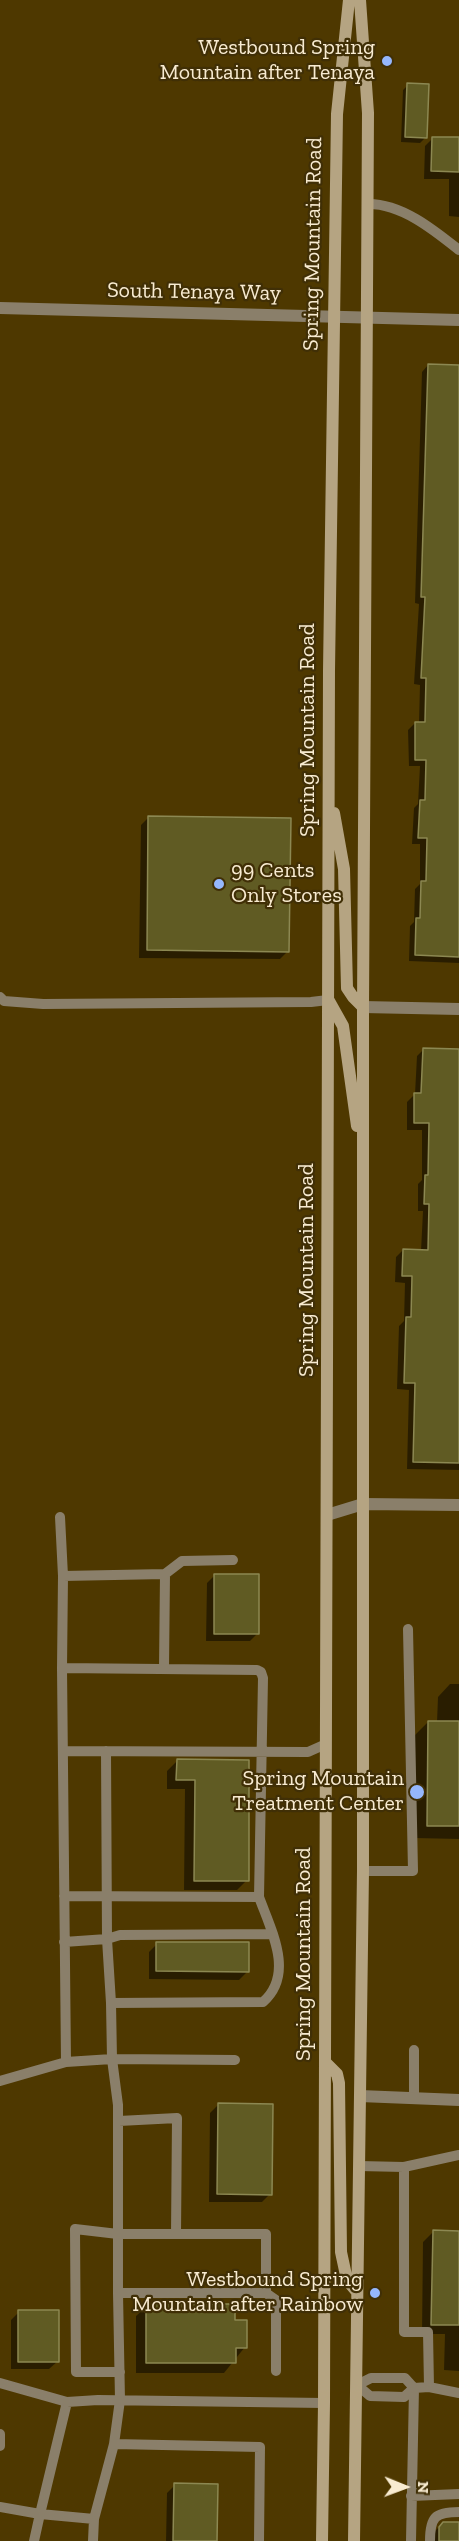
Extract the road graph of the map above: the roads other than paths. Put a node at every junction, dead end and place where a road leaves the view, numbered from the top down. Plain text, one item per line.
1 (349, 0) edge
2 (360, 0) edge
3 (367, 204) junction
4 (459, 250) edge
5 (0, 308) edge
6 (333, 316) junction
7 (367, 317) junction
8 (459, 320) edge
9 (328, 782) junction
10 (0, 997) edge
11 (328, 1000) junction
12 (363, 1007) junction
13 (459, 1009) edge
14 (364, 1168) junction
15 (363, 1504) junction
16 (459, 1505) edge
17 (327, 1515) junction
18 (60, 1517) dead end
19 (233, 1560) dead end
20 (165, 1574) junction
21 (63, 1576) junction
22 (408, 1629) dead end
23 (62, 1668) junction
24 (164, 1668) junction
25 (326, 1744) junction
26 (63, 1751) junction
27 (106, 1751) junction
28 (261, 1751) junction
29 (363, 1871) junction
30 (64, 1896) junction
31 (107, 1896) junction
32 (259, 1897) junction
33 (273, 1934) junction
34 (107, 1939) junction
35 (64, 1942) junction
36 (111, 2002) junction
37 (414, 2050) dead end
38 (112, 2059) junction
39 (235, 2060) dead end
40 (66, 2062) junction
41 (325, 2062) junction
42 (0, 2081) edge
43 (360, 2096) junction
44 (414, 2098) junction
45 (459, 2100) edge
46 (119, 2121) junction
47 (459, 2155) edge
48 (359, 2166) junction
49 (404, 2167) junction
50 (118, 2234) junction
51 (176, 2234) junction
52 (357, 2292) junction
53 (118, 2293) junction
54 (266, 2294) junction
55 (276, 2371) dead end
56 (120, 2372) junction
57 (0, 2383) edge
58 (357, 2385) junction
59 (429, 2387) junction
60 (414, 2388) junction
61 (459, 2392) edge
62 (120, 2400) junction
63 (67, 2402) junction
64 (324, 2403) junction
65 (0, 2434) edge
66 (114, 2444) junction
67 (0, 2446) edge
68 (459, 2494) edge
69 (411, 2496) junction
70 (0, 2507) edge
71 (459, 2512) edge
72 (39, 2514) junction
73 (94, 2519) junction
74 (34, 2541) edge
75 (93, 2541) edge
76 (259, 2541) edge
77 (322, 2541) edge
78 (354, 2541) edge
79 (411, 2541) edge
80 (430, 2541) edge

1 - 6 main road, Spring Mountain Road
2 - 3 main road
3 - 4 lane
3 - 7 main road
5 - 6 street, South Tenaya Way
6 - 7 street, South Tenaya Way
6 - 9 main road, Spring Mountain Road
7 - 8 street, South Tenaya Way
7 - 12 main road
9 - 11 main road, Spring Mountain Road
9 - 12 main road
10 - 11 lane
11 - 14 main road
11 - 17 main road, Spring Mountain Road
12 - 13 street
12 - 14 main road
14 - 15 main road
15 - 16 street
15 - 17 street
15 - 29 main road
17 - 25 main road, Spring Mountain Road
18 - 21 lane
19 - 20 lane
20 - 21 lane
20 - 24 lane
21 - 23 lane
22 - 29 lane
23 - 24 lane
23 - 26 lane
24 - 28 lane
25 - 28 lane
25 - 41 main road, Spring Mountain Road
26 - 27 lane
26 - 30 lane
27 - 28 lane
27 - 31 lane
28 - 32 lane
29 - 43 main road
30 - 31 lane
30 - 35 lane
31 - 32 lane
31 - 34 lane
32 - 33 lane
33 - 34 lane
33 - 36 lane
34 - 35 lane
34 - 36 lane
35 - 40 lane
36 - 38 lane
37 - 44 lane
38 - 39 lane
38 - 40 lane
38 - 46 lane
40 - 42 lane
41 - 52 main road
41 - 64 main road, Spring Mountain Road
43 - 44 street
43 - 48 main road
44 - 45 street
46 - 50 lane
46 - 51 lane
47 - 49 lane
48 - 49 lane
48 - 52 main road
49 - 59 lane
50 - 51 lane
50 - 53 lane
50 - 56 lane
51 - 54 lane
52 - 58 main road
53 - 54 lane
53 - 56 lane
54 - 55 lane
56 - 62 lane
57 - 63 lane
58 - 60 lane
58 - 60 lane
58 - 78 main road
59 - 60 lane
59 - 61 lane
60 - 69 lane
62 - 63 lane
62 - 64 lane
62 - 66 lane
63 - 72 lane
64 - 77 main road, Spring Mountain Road
65 - 67 lane
66 - 73 lane
66 - 76 lane
68 - 69 lane
69 - 79 lane
70 - 72 lane
71 - 80 lane
72 - 73 lane
72 - 74 lane
73 - 75 lane

